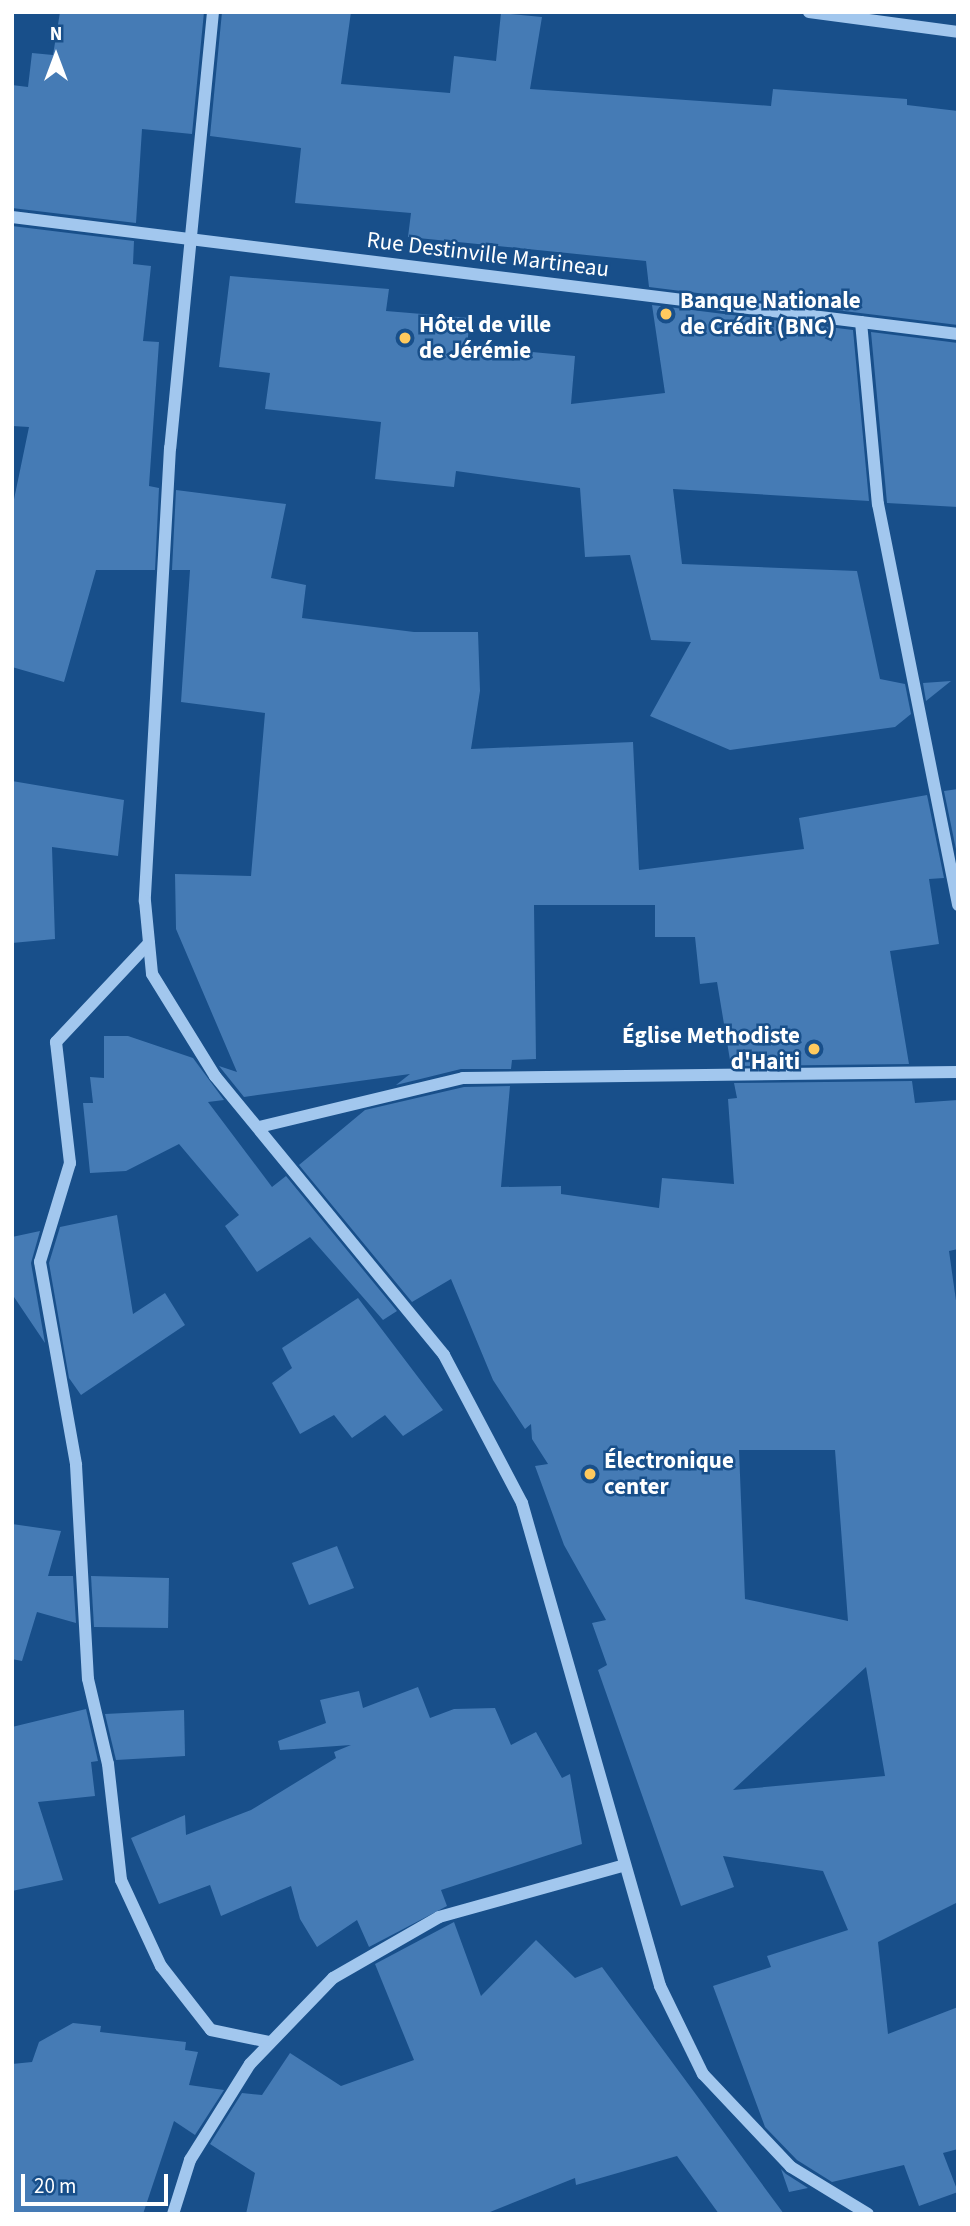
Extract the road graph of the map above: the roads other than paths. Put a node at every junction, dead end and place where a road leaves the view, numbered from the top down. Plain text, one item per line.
1 (213, 12) edge
2 (812, 12) edge
3 (958, 33) edge
4 (12, 217) edge
5 (190, 238) junction
6 (861, 323) junction
7 (958, 334) edge
8 (958, 905) edge
9 (149, 943) junction
10 (958, 1072) edge
11 (259, 1127) junction
12 (625, 1865) junction
13 (269, 2042) junction
14 (173, 2214) edge
15 (868, 2214) edge

1 - 5 street
2 - 3 street
4 - 5 street, Rue Destinville Martineau
5 - 6 street, Rue Destinville Martineau
5 - 9 street
6 - 7 street, Rue Destinville Martineau
6 - 8 street
9 - 11 street
9 - 13 street
10 - 11 street
11 - 12 street
12 - 13 street
12 - 15 street
13 - 14 street

